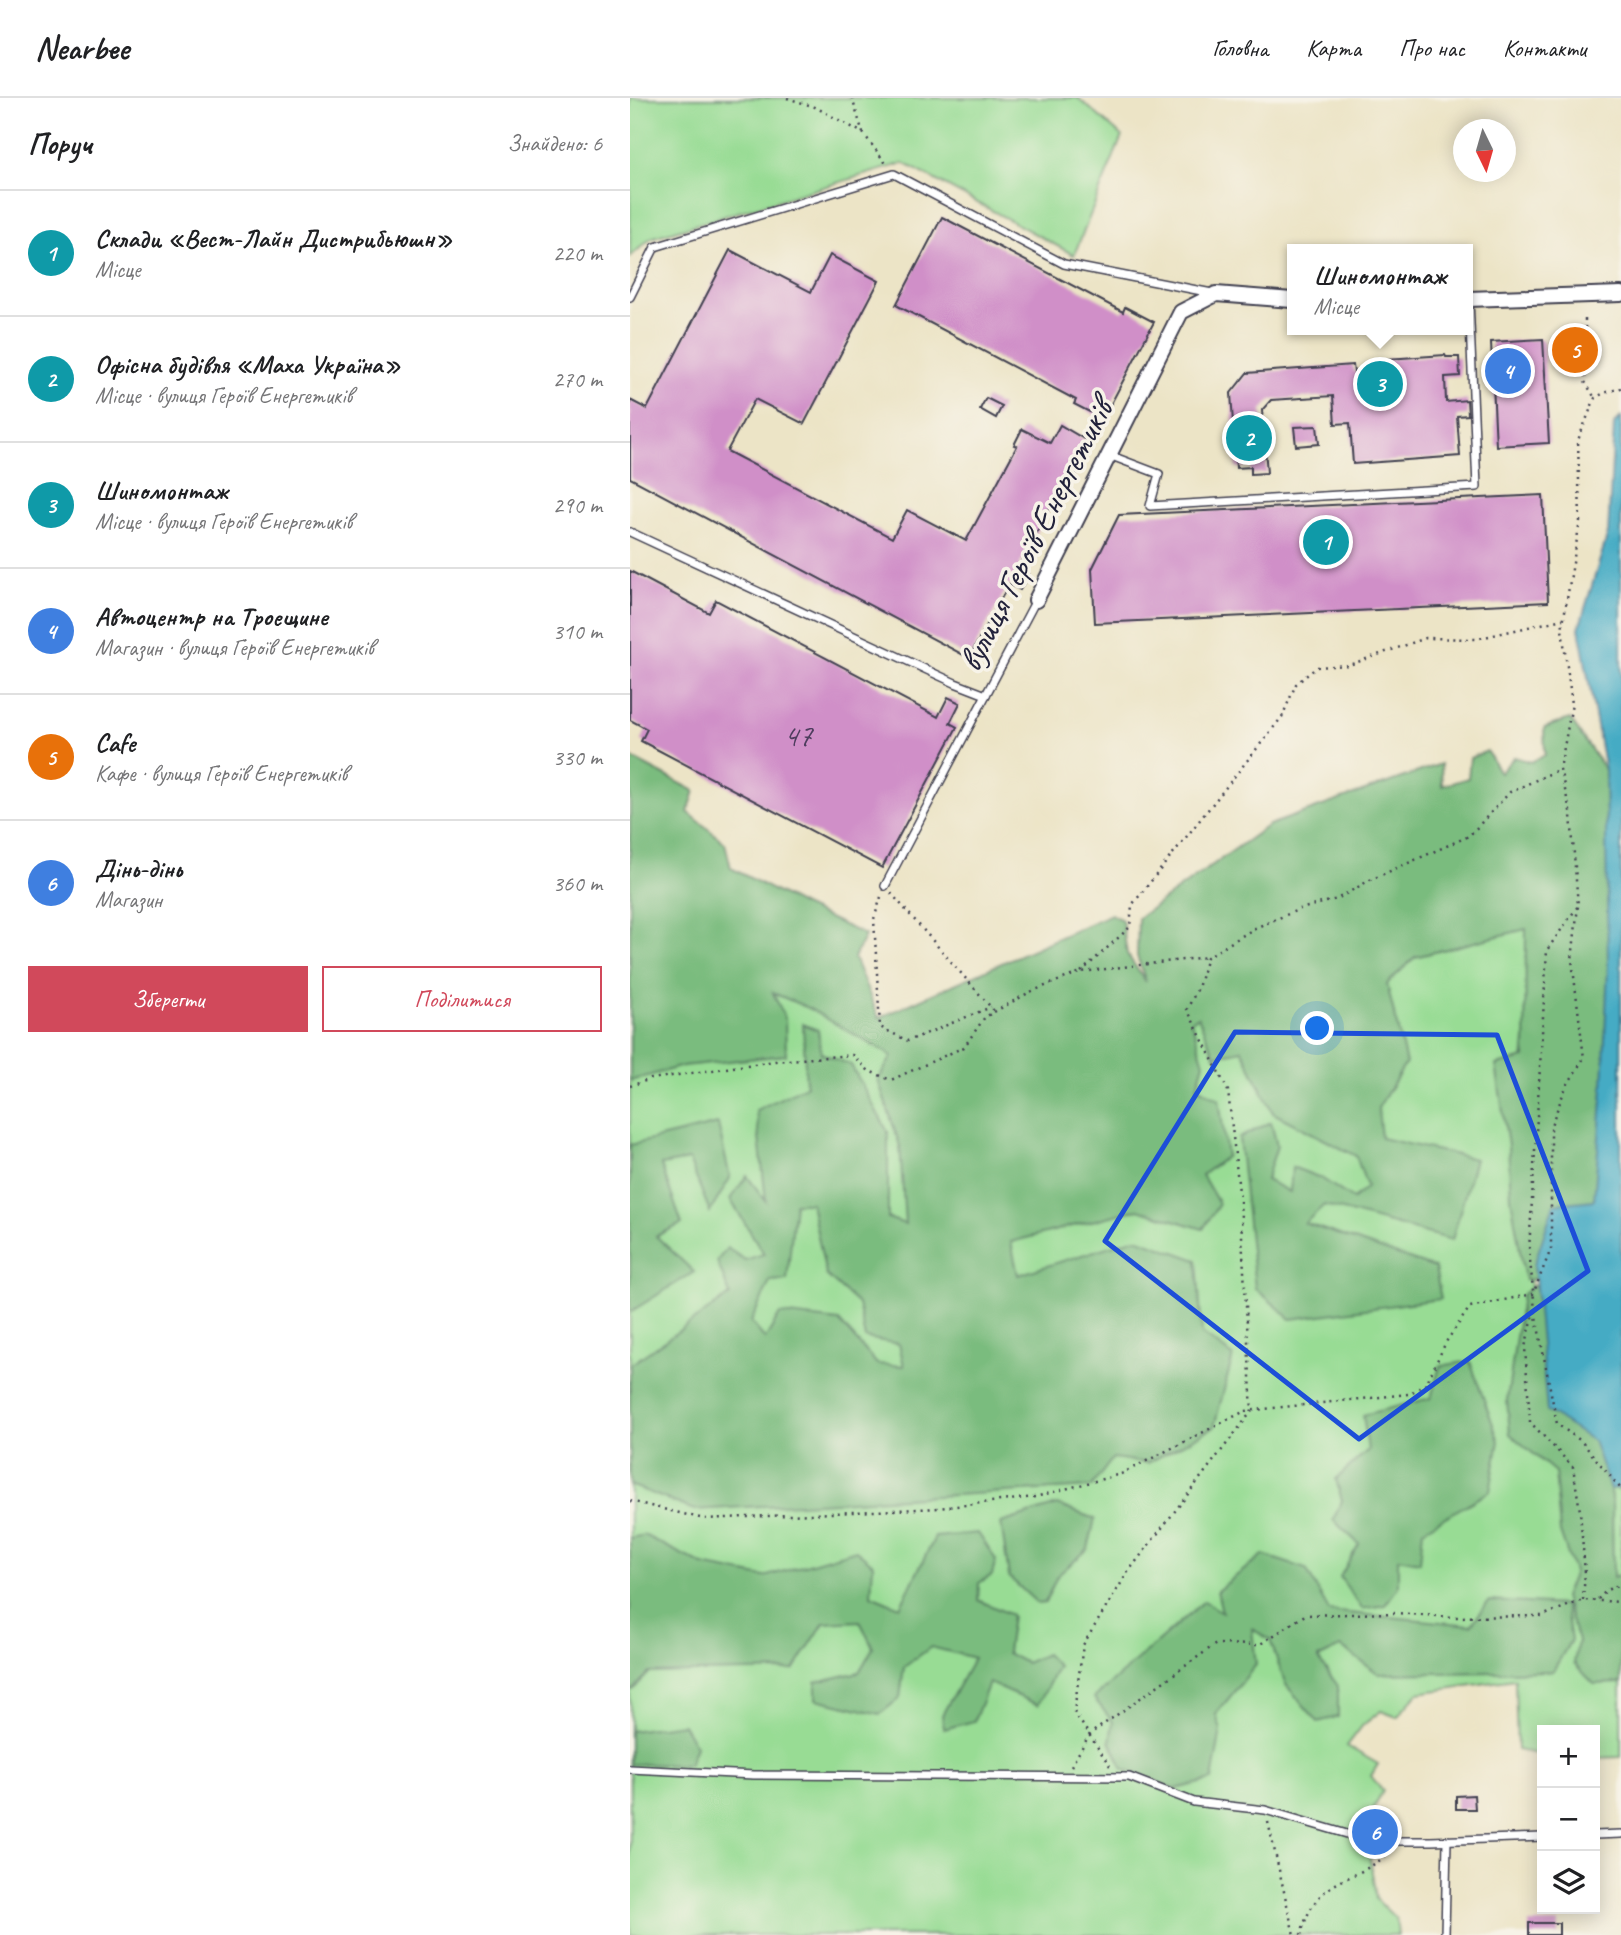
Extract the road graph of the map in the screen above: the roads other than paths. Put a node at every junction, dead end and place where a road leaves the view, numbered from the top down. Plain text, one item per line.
1 (1216, 293) junction
2 (1621, 295) edge
3 (630, 297) edge
4 (1287, 299) edge
5 (1473, 299) edge
6 (1470, 335) edge
7 (1109, 455) junction
8 (630, 532) edge
9 (1036, 600) joint
10 (986, 695) junction
11 (885, 886) road end
12 (630, 1769) edge
13 (1432, 1832) dead end
14 (1621, 1834) edge
15 (1600, 1835) edge
16 (1537, 1837) edge
17 (1447, 1840) junction
18 (1431, 1841) junction
19 (1445, 1935) edge

1 - 3 lane
1 - 4 street
1 - 7 street, вулиця Героїв Енергетиків
2 - 5 street
6 - 7 lane
7 - 9 street, вулиця Героїв Енергетиків
8 - 10 lane
9 - 10 lane, вулиця Героїв Енергетиків
10 - 11 lane, вулиця Героїв Енергетиків
12 - 18 lane
13 - 18 lane
14 - 15 lane
16 - 17 lane
17 - 18 lane
17 - 19 lane

